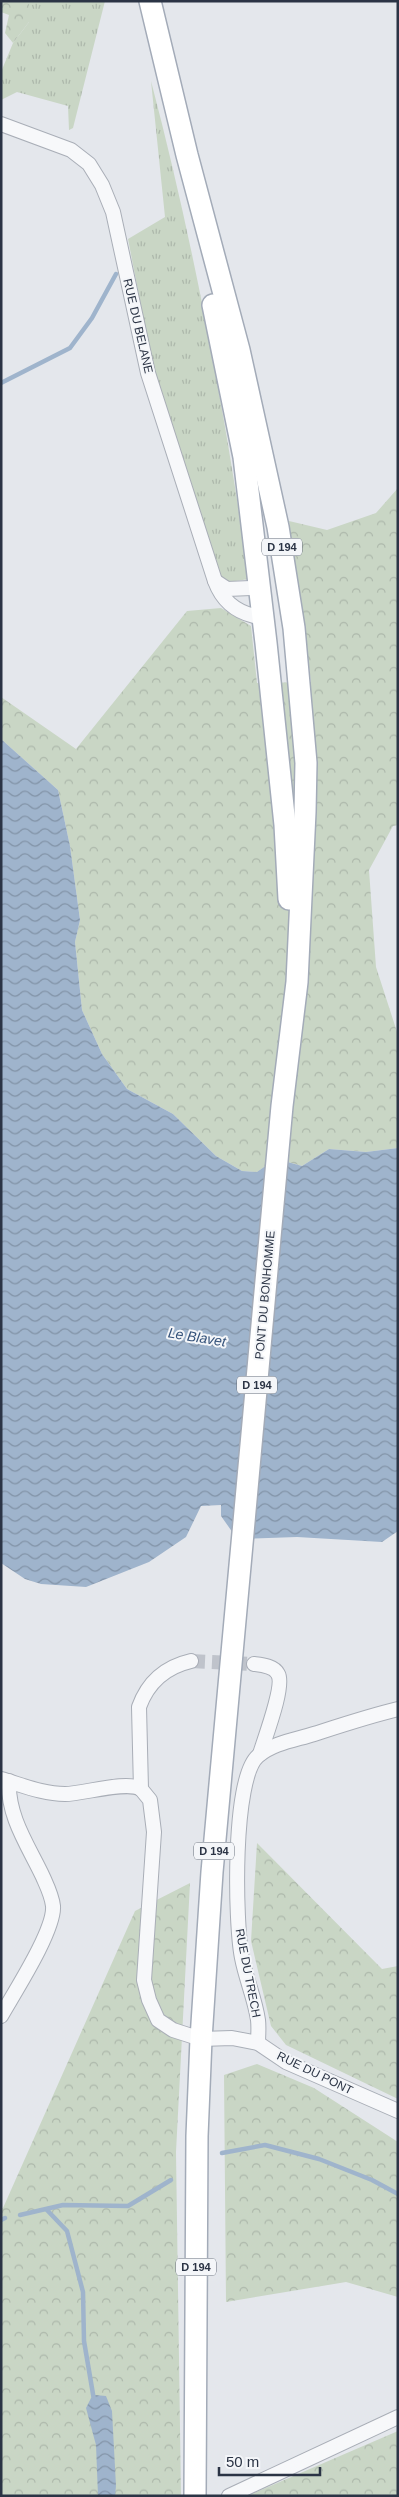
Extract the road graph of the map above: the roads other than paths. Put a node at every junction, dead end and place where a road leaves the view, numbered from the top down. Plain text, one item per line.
1 (143, 1) edge
2 (150, 1) edge
3 (1, 124) edge
4 (214, 582) junction
5 (251, 588) dead end
6 (254, 616) dead end
7 (282, 1106) junction
8 (191, 1661) tunnel mouth
9 (254, 1664) tunnel mouth
10 (398, 1709) edge
11 (260, 1754) junction
12 (5, 1780) edge
13 (141, 1789) junction
14 (1, 2016) edge
15 (201, 2039) junction
16 (258, 2043) junction
17 (398, 2111) edge
18 (398, 2417) edge
19 (195, 2496) edge
20 (229, 2496) edge

1 - 7 main road, D 194
2 - 7 main road, D 194
3 - 4 street, RUE DU BELANE
4 - 5 street
4 - 6 street, RUE DU BELANE
7 - 15 main road, PONT DU BONHOMME / D 194
8 - 13 street
9 - 11 street, RUE DU TRECH
10 - 11 street
11 - 16 street, RUE DU TRECH
12 - 13 street
12 - 14 street
13 - 15 street, RUE DU PONT
15 - 16 street, RUE DU PONT
15 - 19 main road, D 194
16 - 17 street, RUE DU PONT
18 - 20 street

